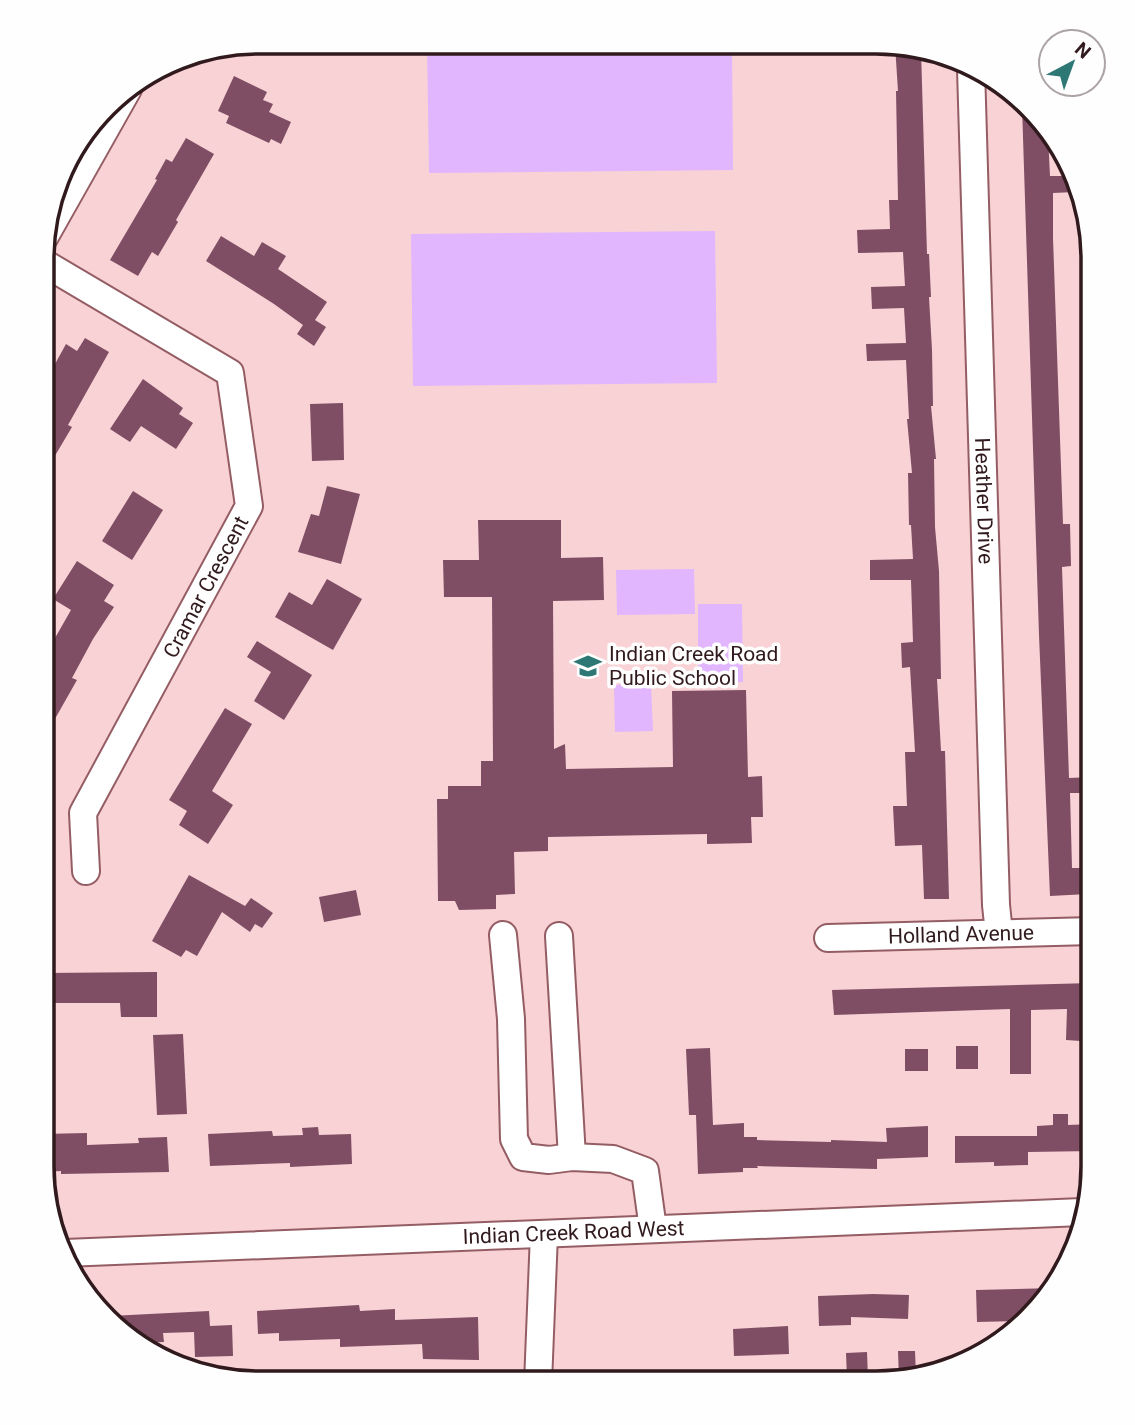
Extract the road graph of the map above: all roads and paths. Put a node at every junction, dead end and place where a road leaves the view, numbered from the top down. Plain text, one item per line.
1 (971, 78) edge
2 (113, 116) edge
3 (60, 210) edge
4 (54, 269) edge
5 (86, 871) dead end
6 (1080, 931) edge
7 (999, 933) junction
8 (503, 936) dead end
9 (559, 936) dead end
10 (828, 938) dead end
11 (572, 1157) junction
12 (1075, 1212) edge
13 (653, 1229) junction
14 (544, 1234) junction
15 (74, 1253) edge
16 (538, 1370) edge

1 - 7 street, Heather Drive
2 - 3 street
4 - 5 street, Cramar Crescent
6 - 7 street, Holland Avenue
7 - 10 street, Holland Avenue
8 - 11 street
9 - 11 street
11 - 13 street
12 - 13 street, Indian Creek Road West
13 - 14 street, Indian Creek Road West
14 - 15 street, Indian Creek Road West
14 - 16 street

